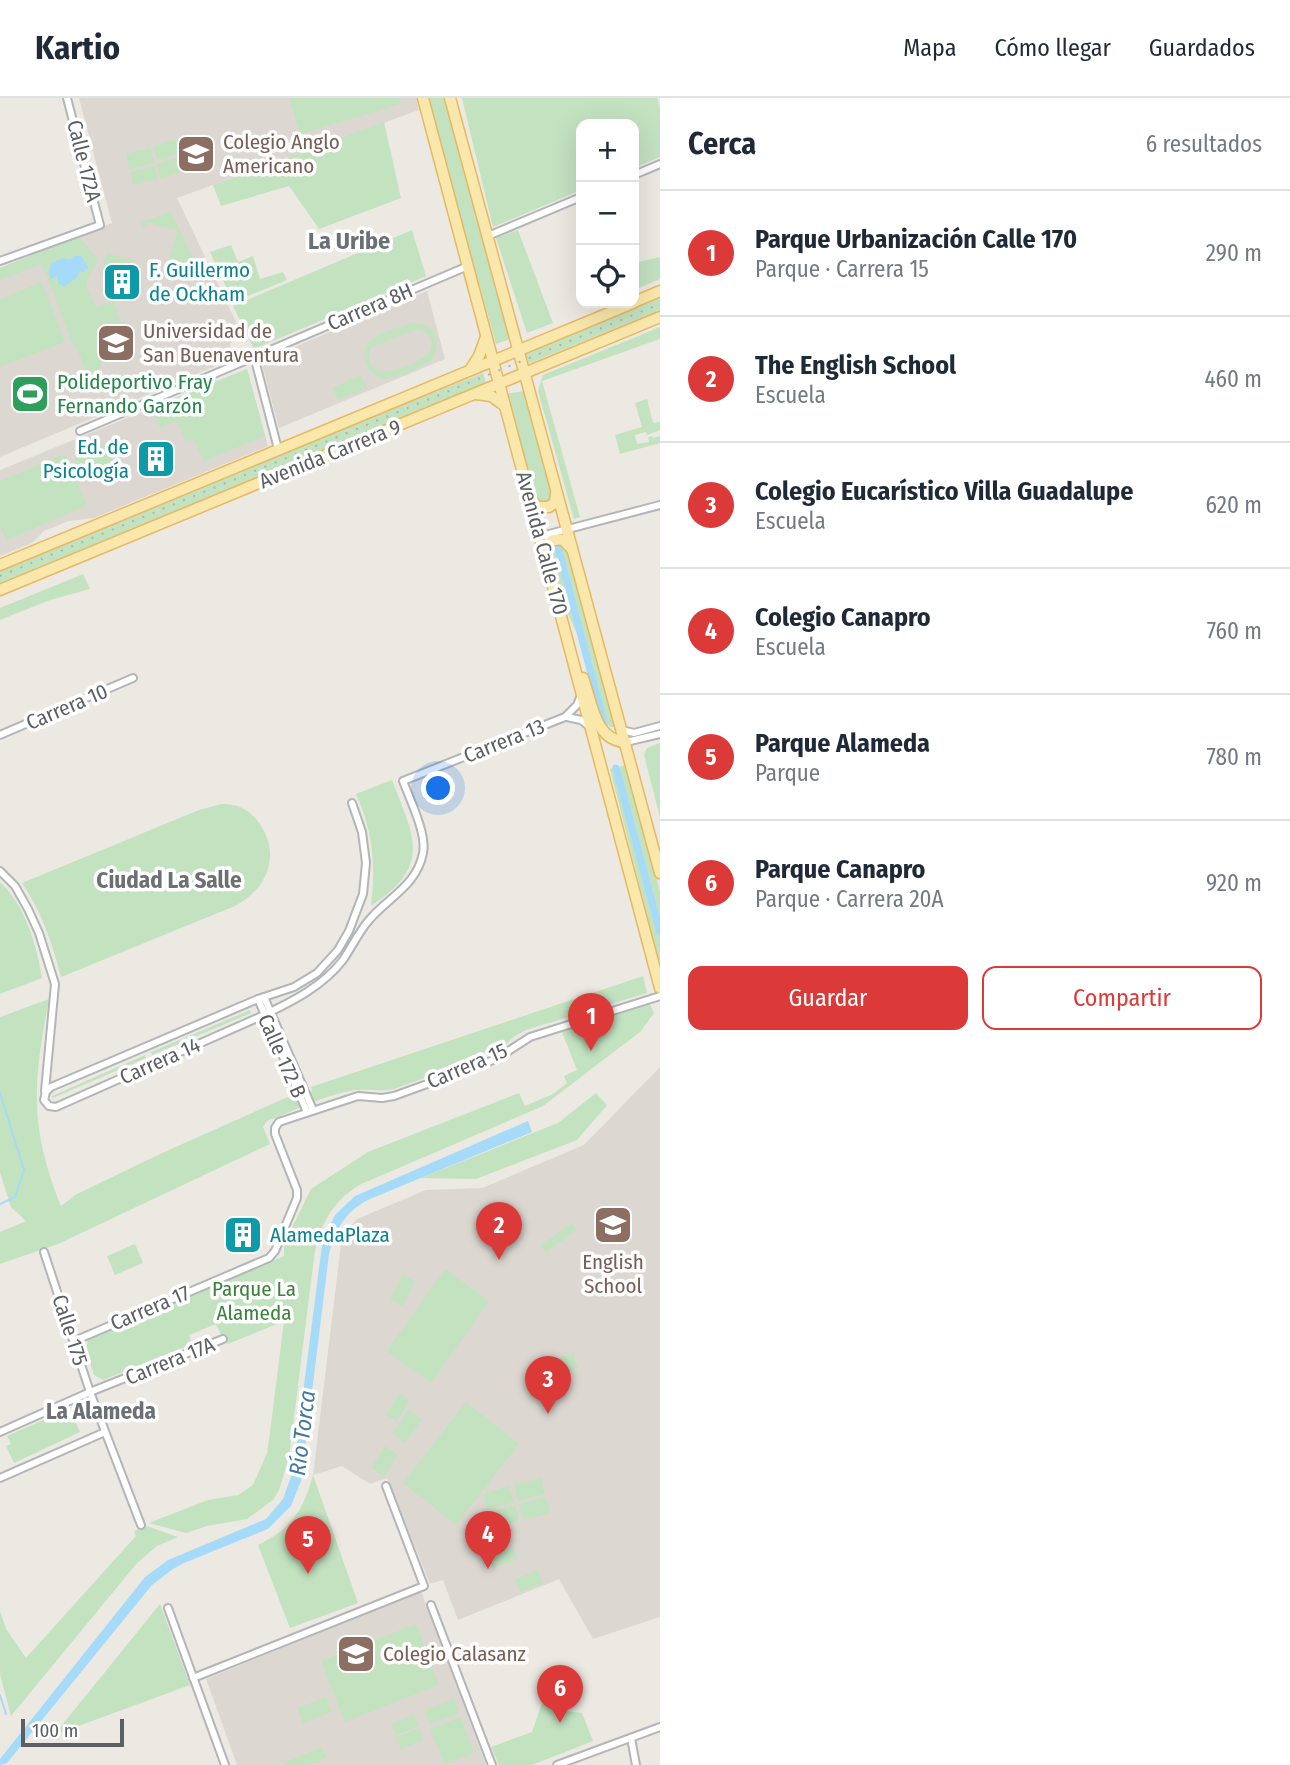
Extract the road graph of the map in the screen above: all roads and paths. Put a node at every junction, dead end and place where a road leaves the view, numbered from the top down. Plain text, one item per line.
1 (68, 98) edge
2 (423, 98) edge
3 (450, 98) edge
4 (660, 164) edge
5 (639, 173) edge
6 (576, 199) edge
7 (488, 236) junction
8 (0, 261) edge
9 (468, 266) junction
10 (660, 291) edge
11 (639, 300) edge
12 (619, 308) edge
13 (660, 317) edge
14 (486, 336) junction
15 (519, 350) junction
16 (254, 356) junction
17 (493, 361) junction
18 (470, 370) junction
19 (525, 373) junction
20 (499, 384) junction
21 (476, 394) junction
22 (505, 406) junction
23 (80, 431) dead end
24 (278, 449) junction
25 (555, 484) junction
26 (529, 494) junction
27 (660, 505) edge
28 (567, 529) junction
29 (541, 540) junction
30 (574, 553) junction
31 (545, 555) junction
32 (0, 565) edge
33 (0, 590) edge
34 (566, 635) junction
35 (133, 678) dead end
36 (581, 692) junction
37 (565, 717) junction
38 (660, 726) edge
39 (591, 727) junction
40 (622, 730) junction
41 (660, 734) edge
42 (0, 735) edge
43 (626, 743) junction
44 (352, 803) dead end
45 (0, 871) edge
46 (660, 873) edge
47 (369, 920) junction
48 (349, 931) junction
49 (660, 988) edge
50 (660, 996) edge
51 (261, 998) junction
52 (267, 1013) junction
53 (44, 1100) junction
54 (310, 1111) junction
55 (275, 1128) joint
56 (44, 1252) dead end
57 (223, 1339) dead end
58 (74, 1341) junction
59 (90, 1392) junction
60 (0, 1432) edge
61 (105, 1432) junction
62 (0, 1478) edge
63 (386, 1486) dead end
64 (141, 1525) dead end
65 (431, 1605) dead end
66 (168, 1608) dead end
67 (193, 1678) junction
68 (660, 1727) edge
69 (631, 1738) junction
70 (225, 1765) edge
71 (492, 1765) edge
72 (558, 1765) edge
73 (635, 1765) edge

1 - 8 street, Calle 172A
2 - 9 main road, Avenida Calle 170
3 - 7 main road, Avenida Calle 170
4 - 5 street
6 - 7 street
7 - 15 main road, Avenida Calle 170
9 - 14 main road, Avenida Calle 170
9 - 16 street, Carrera 8H
10 - 11 main road, Avenida Carrera 9
12 - 15 main road, Avenida Carrera 9
13 - 19 main road, Avenida Carrera 9
14 - 17 main road, Avenida Calle 170
14 - 18 main road
15 - 17 main road, Avenida Carrera 9
15 - 19 main road, Avenida Calle 170
16 - 23 street, Carrera 8H
16 - 24 street
17 - 18 main road, Avenida Carrera 9
17 - 20 main road, Avenida Calle 170
18 - 24 main road, Avenida Carrera 9
19 - 20 main road, Avenida Carrera 9
19 - 25 main road, Avenida Calle 170
20 - 21 main road, Avenida Carrera 9
20 - 22 main road, Avenida Calle 170
21 - 22 main road
21 - 33 main road, Avenida Carrera 9
22 - 26 main road, Avenida Calle 170
24 - 32 main road, Avenida Carrera 9
25 - 26 main road
25 - 28 main road, Avenida Calle 170
26 - 29 main road, Avenida Calle 170
27 - 28 street
28 - 29 street
28 - 30 main road, Avenida Calle 170
29 - 31 main road, Avenida Calle 170
30 - 31 main road
30 - 40 main road, Avenida Calle 170
31 - 34 main road, Avenida Calle 170
34 - 36 main road, Avenida Calle 170
34 - 43 main road
35 - 42 street, Carrera 10
36 - 37 street, Carrera 13
36 - 39 main road, Avenida Calle 170
37 - 39 street, Carrera 13
37 - 47 street, Carrera 13
38 - 40 street
39 - 49 main road, Avenida Calle 170
40 - 43 main road, Avenida Calle 170
41 - 43 street
43 - 46 main road, Avenida Calle 170
44 - 48 street
45 - 53 street
47 - 48 street
47 - 52 street, Carrera 14
48 - 51 street
50 - 54 street, Carrera 15
51 - 52 street, Calle 172 B
51 - 53 street
52 - 53 street, Carrera 14
52 - 54 street, Calle 172 B
54 - 55 street, Carrera 15
55 - 58 street, Carrera 17
56 - 58 street, Calle 175
57 - 59 street, Carrera 17A
58 - 59 street, Calle 175
59 - 60 street, Carrera 17A
59 - 61 street, Calle 175
61 - 62 street
61 - 64 street, Calle 175
63 - 67 street
65 - 71 street
66 - 67 street
67 - 70 street
68 - 69 street
69 - 72 street
69 - 73 street

